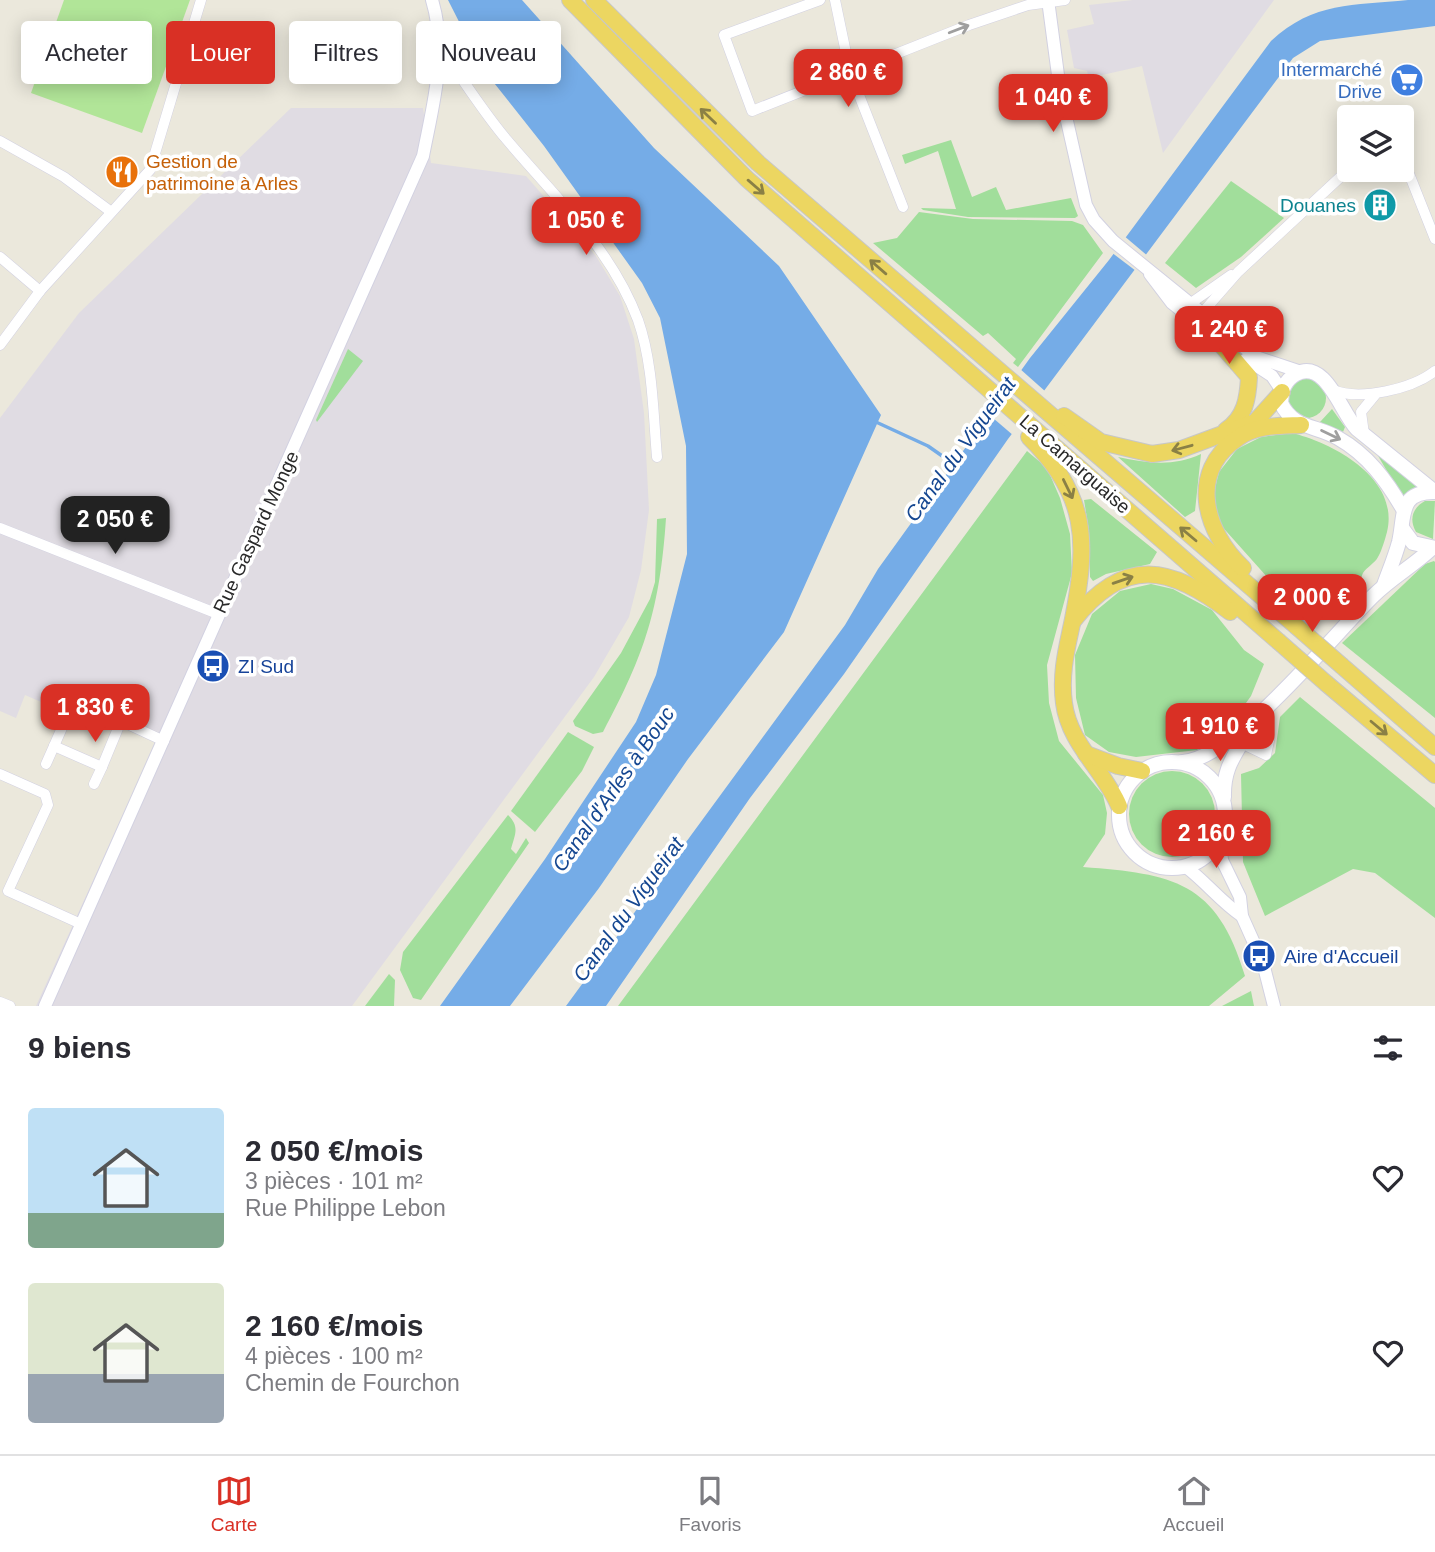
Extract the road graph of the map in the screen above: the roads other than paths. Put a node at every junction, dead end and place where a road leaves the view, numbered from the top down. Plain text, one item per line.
1 (201, 0) edge
2 (432, 0) edge
3 (570, 0) edge
4 (594, 0) edge
5 (820, 0) edge
6 (835, 0) edge
7 (1065, 0) edge
8 (1048, 1) edge
9 (438, 21) edge
10 (850, 72) junction
11 (435, 84) edge
12 (466, 84) edge
13 (0, 141) edge
14 (1337, 180) edge
15 (1412, 182) edge
16 (903, 206) dead end
17 (110, 211) junction
18 (1435, 239) edge
19 (0, 257) edge
20 (1147, 267) junction
21 (1238, 272) junction
22 (40, 291) junction
23 (1191, 303) junction
24 (1203, 312) junction
25 (1218, 341) junction
26 (0, 345) edge
27 (1301, 372) junction
28 (1435, 372) edge
29 (1332, 390) junction
30 (1282, 391) junction
31 (1375, 394) junction
32 (1048, 409) junction
33 (1301, 425) junction
34 (1030, 431) junction
35 (1364, 435) junction
36 (1213, 439) junction
37 (657, 457) dead end
38 (1435, 492) edge
39 (1403, 509) junction
40 (0, 528) edge
41 (1402, 528) junction
42 (1433, 548) edge
43 (1383, 586) junction
44 (218, 614) junction
45 (1072, 623) junction
46 (1296, 626) junction
47 (1278, 641) junction
48 (1265, 708) junction
49 (1254, 720) junction
50 (121, 721) junction
51 (164, 741) junction
52 (1243, 744) junction
53 (54, 746) junction
54 (1435, 747) edge
55 (1086, 754) junction
56 (1181, 762) junction
57 (46, 764) dead end
58 (102, 767) junction
59 (1142, 771) junction
60 (0, 774) edge
61 (1435, 775) edge
62 (94, 784) dead end
63 (1224, 802) junction
64 (1119, 806) junction
65 (1220, 840) junction
66 (1186, 867) junction
67 (4, 889) edge
68 (1242, 916) junction
69 (81, 924) junction
70 (0, 1002) edge
71 (10, 1006) edge
72 (45, 1006) edge
73 (1274, 1006) edge

1 - 17 street
2 - 9 street, Rue Gaspard Monge
3 -> 34 highway
32 -> 4 highway, La Camarguaise
5 - 10 street
6 - 10 street
7 - 8 street
10 -> 8 street
8 - 20 street
10 - 16 street
11 - 44 street, Rue Gaspard Monge
12 - 37 street
13 - 17 street
14 - 21 street
15 - 18 street
17 - 22 street
19 - 22 street
20 - 23 street
20 - 25 street
21 - 23 street
21 - 24 street
22 - 26 street
23 - 24 street
24 - 27 street
25 - 30 street
25 - 36 highway
27 - 29 main road
27 - 30 main road
28 - 31 street
29 - 31 street
29 - 35 main road
30 - 33 main road
30 - 36 highway
31 - 35 street
36 -> 32 highway
46 -> 32 highway, La Camarguaise
33 -> 39 main road
33 - 46 highway
34 -> 45 highway
34 - 47 highway, La Camarguaise
35 - 38 main road
38 - 39 main road
39 - 41 main road
40 - 44 street
41 - 42 main road
41 - 43 main road
42 - 43 main road
43 - 48 main road
44 - 51 street, Rue Gaspard Monge
45 -> 47 highway
45 - 55 highway
46 - 54 highway, La Camarguaise, bridge
47 -> 61 highway, La Camarguaise, bridge
48 - 49 main road
48 - 52 street
49 - 52 main road
49 - 56 main road
50 - 51 street
50 - 53 street
50 - 58 street
51 - 69 street, Rue Gaspard Monge
52 - 63 main road
53 - 57 street
53 - 58 street
55 - 59 highway
55 - 64 highway
56 - 59 main road
56 - 63 main road
58 - 62 street
59 - 64 main road
60 - 67 street
63 - 65 main road
64 - 66 main road
65 - 66 main road
65 - 68 street
66 - 68 street
67 - 69 street
68 - 73 street
69 - 72 street, Rue Gaspard Monge
70 - 71 street

